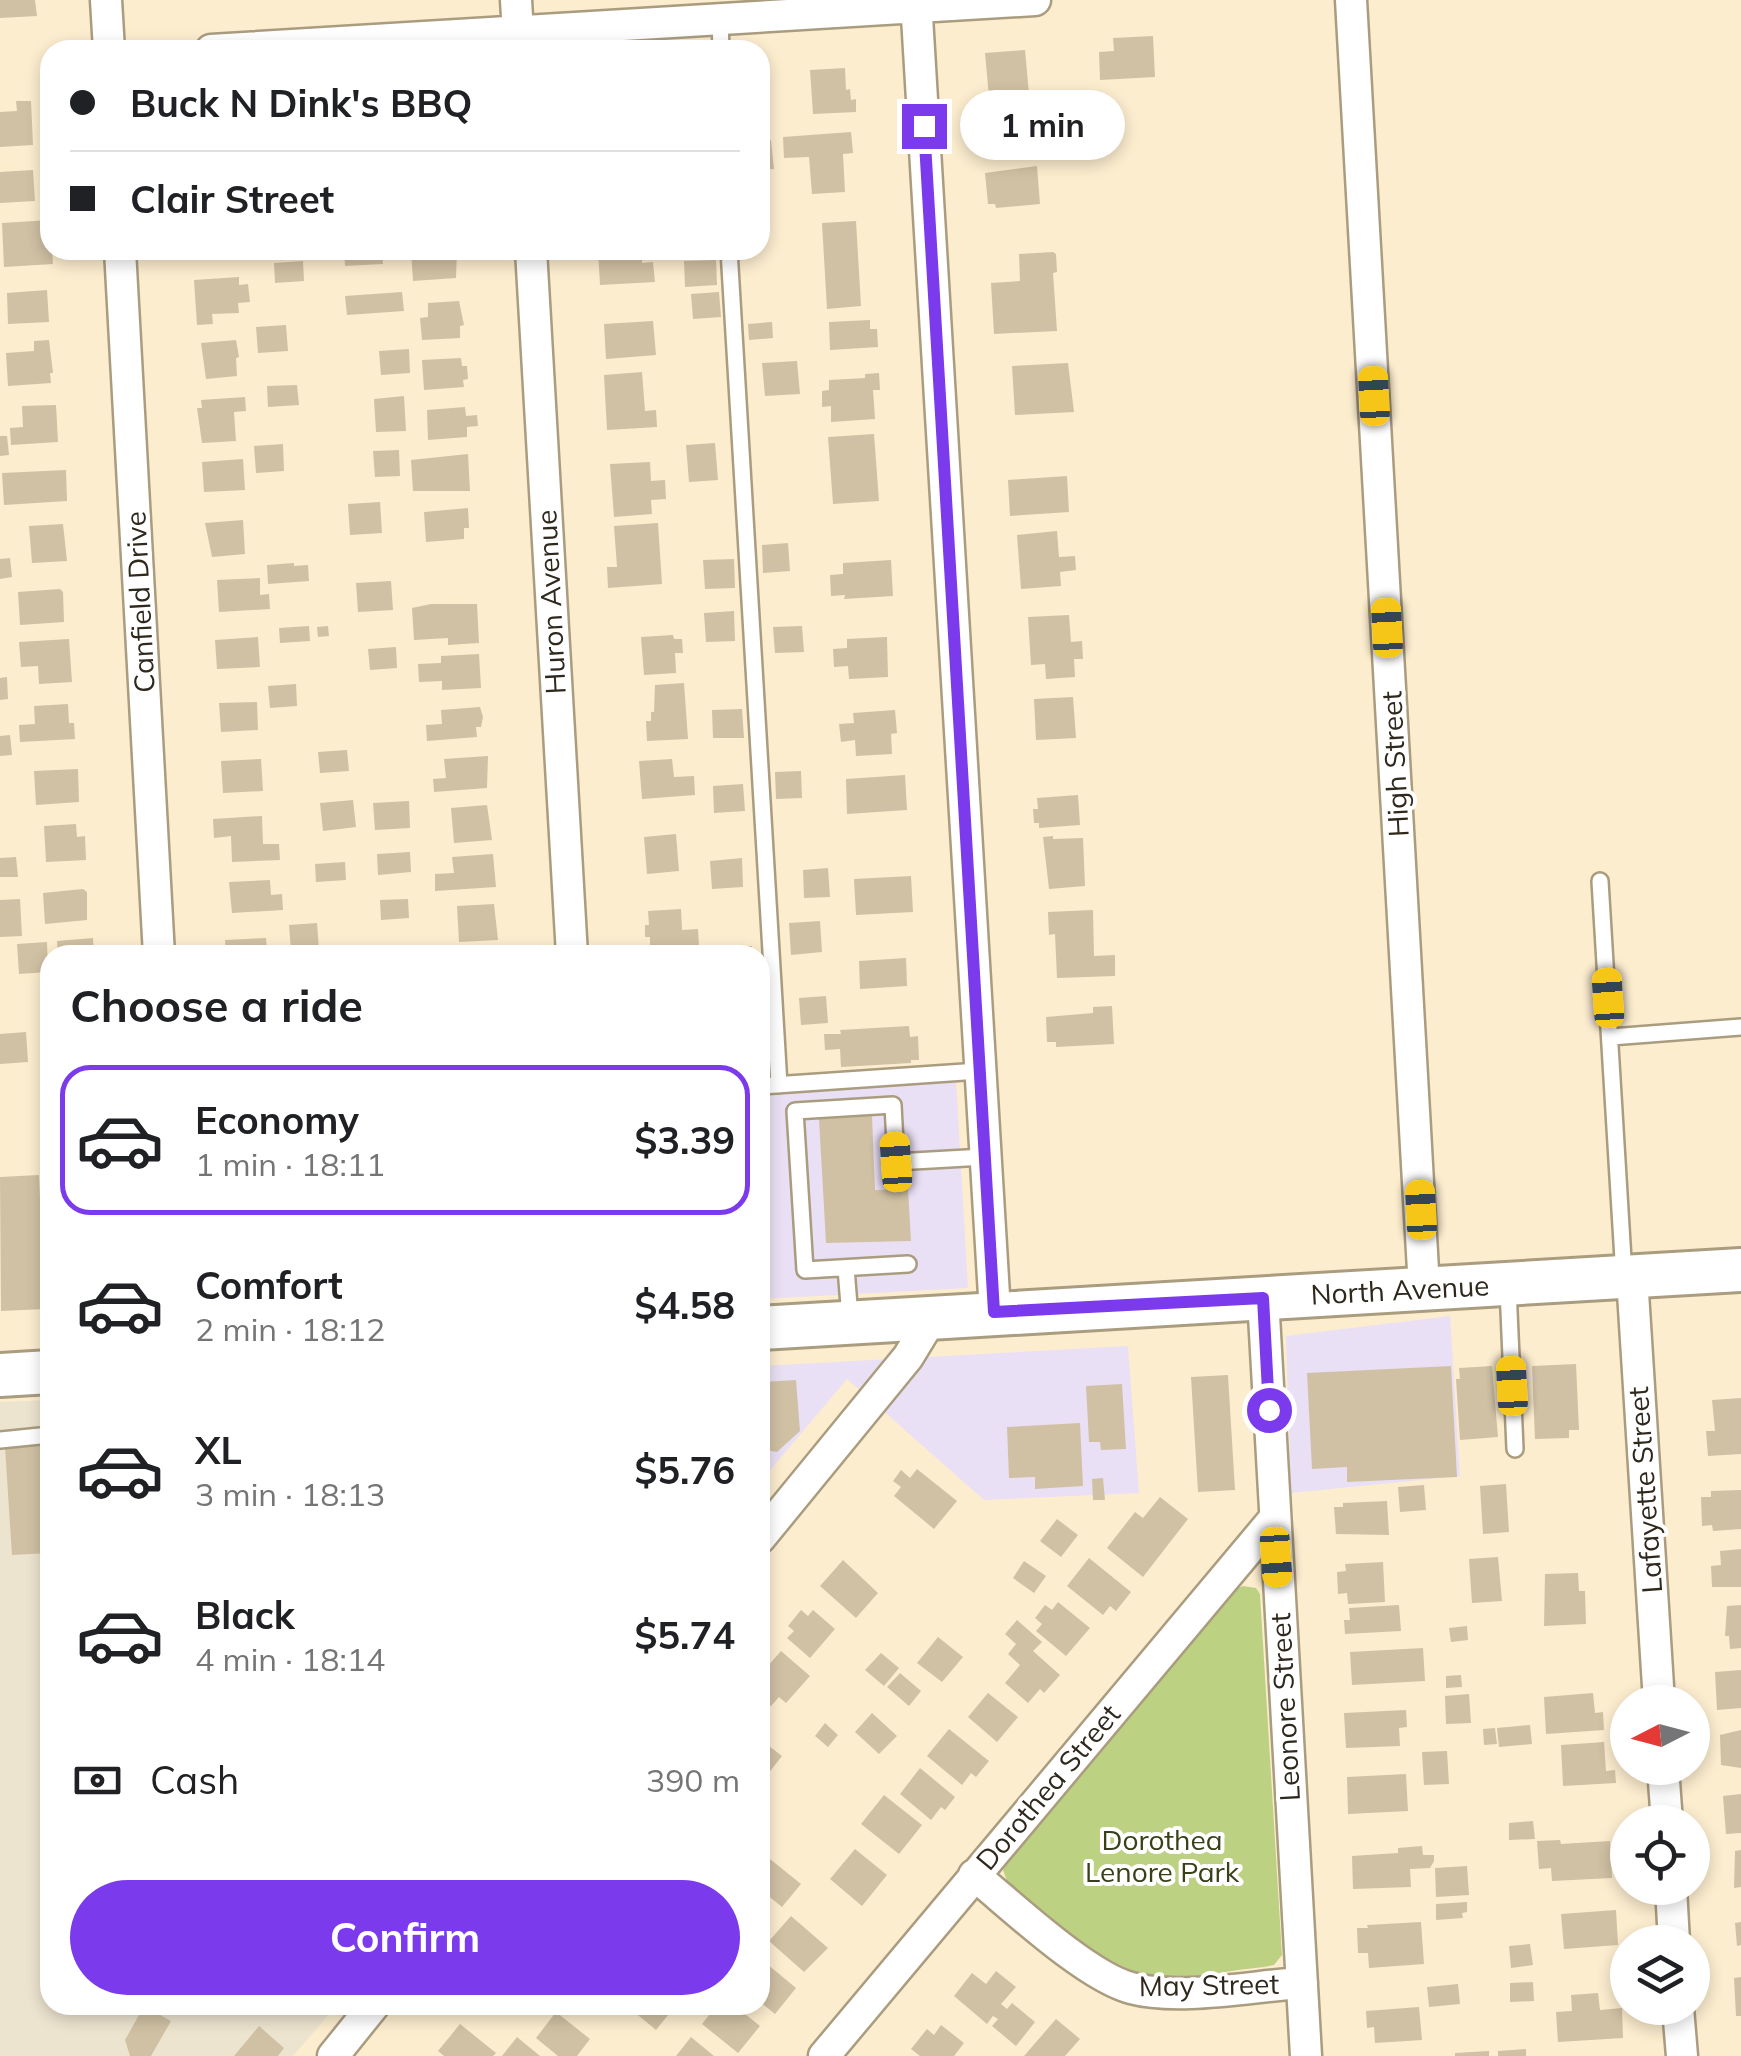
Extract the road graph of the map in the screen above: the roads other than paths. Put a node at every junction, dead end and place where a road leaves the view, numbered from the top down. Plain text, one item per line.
1 (106, 0) edge
2 (516, 0) edge
3 (1036, 0) edge
4 (1351, 0) edge
5 (916, 4) edge
6 (720, 35) edge
7 (108, 40) edge
8 (519, 40) edge
9 (552, 40) edge
10 (121, 260) edge
11 (532, 260) edge
12 (730, 260) edge
13 (1600, 881) dead end
14 (158, 945) edge
15 (571, 945) edge
16 (1741, 1027) edge
17 (1611, 1037) junction
18 (979, 1071) junction
19 (770, 1085) edge
20 (779, 1085) junction
21 (984, 1157) junction
22 (908, 1264) dead end
23 (846, 1268) junction
24 (1741, 1270) edge
25 (1628, 1277) junction
26 (1508, 1284) junction
27 (1424, 1288) junction
28 (1263, 1298) junction
29 (994, 1312) junction
30 (933, 1316) junction
31 (850, 1322) junction
32 (770, 1327) edge
33 (40, 1373) edge
34 (0, 1375) edge
35 (40, 1436) edge
36 (0, 1440) edge
37 (1515, 1449) dead end
38 (1274, 1519) junction
39 (770, 1526) edge
40 (1658, 1685) edge
41 (974, 1875) junction
42 (1302, 1982) junction
43 (364, 2015) edge
44 (1679, 2025) edge
45 (333, 2056) edge
46 (824, 2056) edge
47 (1306, 2056) edge
48 (1682, 2056) edge

1 - 7 street
2 - 8 street
3 - 5 street
4 - 27 street, High Street
5 - 6 street
5 - 18 street
6 - 9 street
10 - 14 street, Canfield Drive
11 - 15 street, Huron Avenue
12 - 20 lane
13 - 17 lane
16 - 17 lane
17 - 25 lane
18 - 20 lane
18 - 21 street
19 - 20 lane
21 - 23 lane
21 - 29 street
22 - 23 lane
23 - 31 lane
24 - 25 main road, North Avenue
25 - 26 main road, North Avenue
25 - 40 street, Lafayette Street
26 - 27 main road, North Avenue
26 - 37 lane
27 - 28 main road, North Avenue
28 - 29 main road, North Avenue
28 - 38 street, Leonore Street
29 - 30 main road, North Avenue
30 - 31 main road, North Avenue
30 - 39 street
31 - 32 main road, North Avenue
33 - 34 main road
35 - 36 lane
38 - 41 street, Dorothea Street
38 - 42 street, Leonore Street
41 - 42 street, May Street
41 - 46 street, Dorothea Street
42 - 47 street, Leonore Street
43 - 45 street
44 - 48 street

